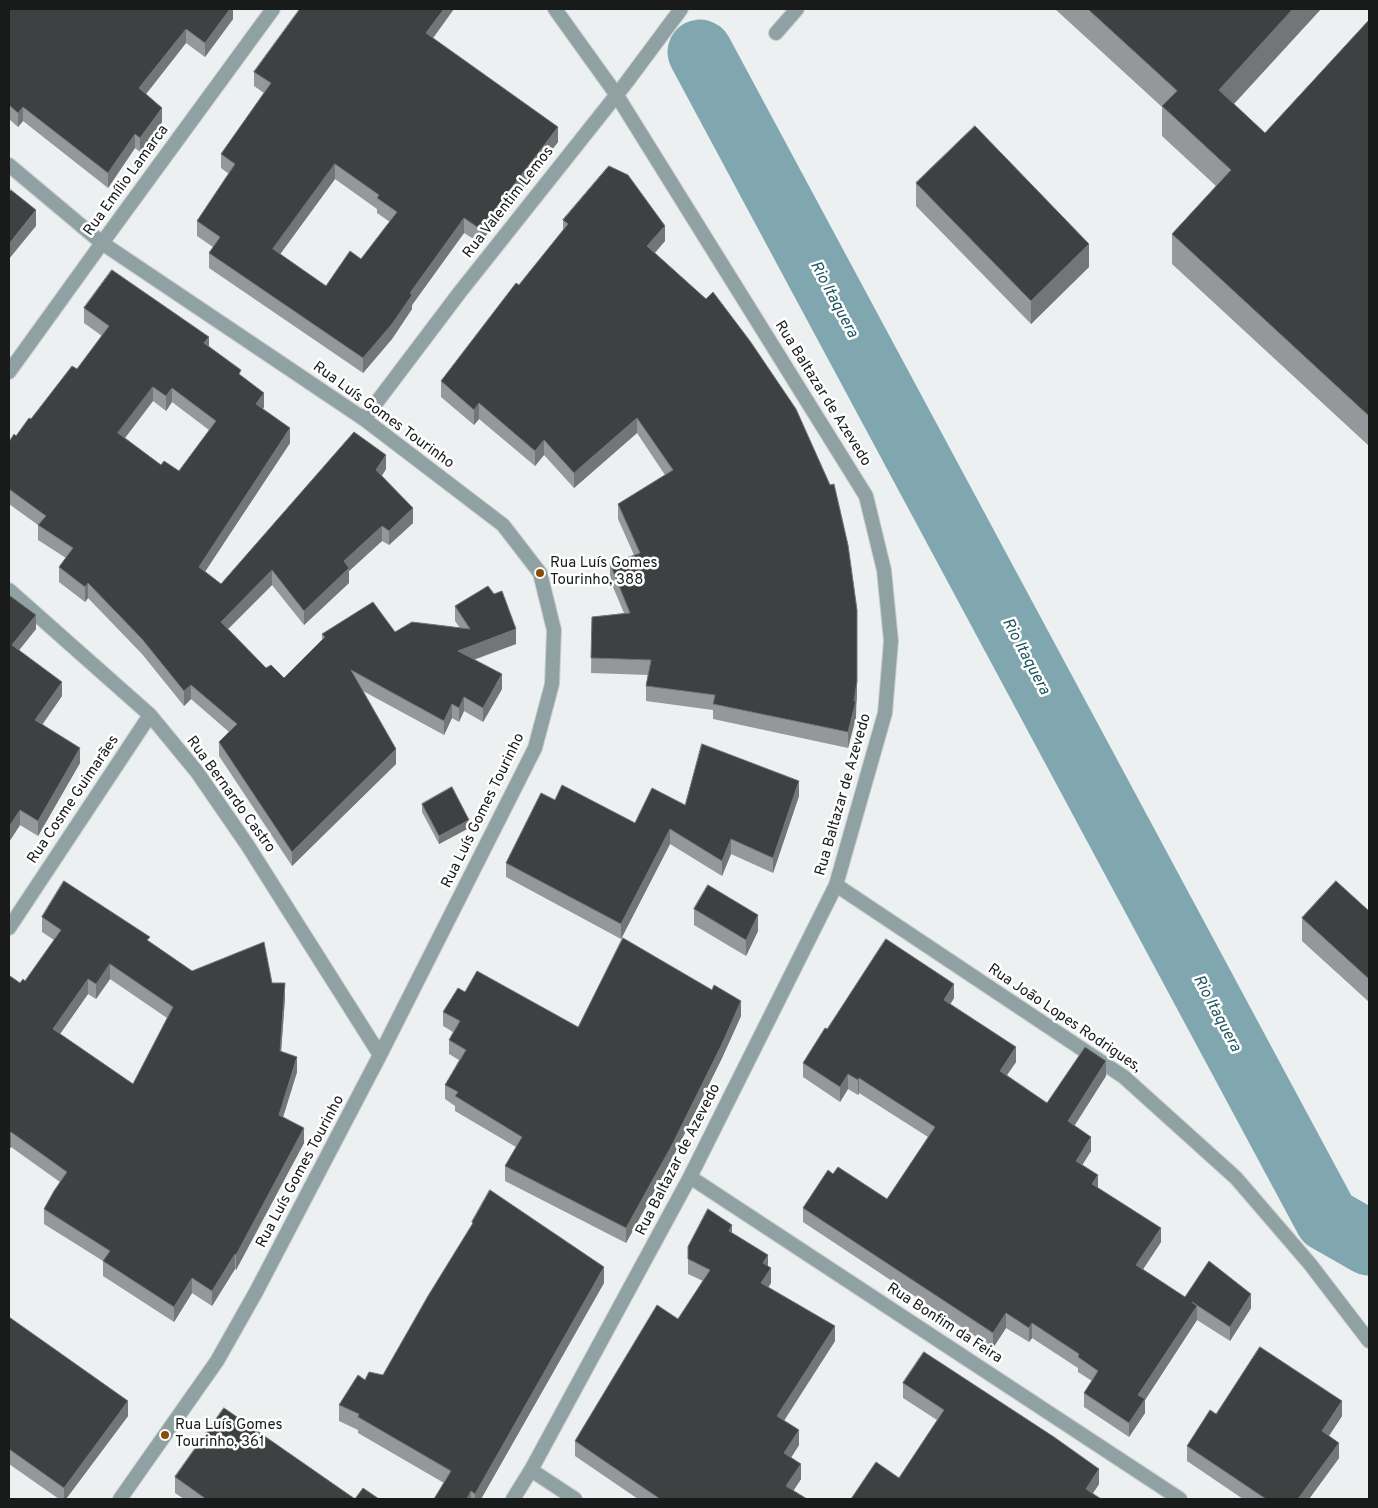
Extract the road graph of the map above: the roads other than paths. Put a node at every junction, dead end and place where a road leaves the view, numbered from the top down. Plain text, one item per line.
1 (555, 9) edge
2 (681, 9) edge
3 (797, 9) edge
4 (270, 10) edge
5 (776, 33) dead end
6 (616, 94) junction
7 (9, 165) edge
8 (102, 243) junction
9 (9, 372) edge
10 (364, 419) junction
11 (9, 590) edge
12 (150, 715) junction
13 (836, 885) junction
14 (9, 928) edge
15 (380, 1055) junction
16 (690, 1177) junction
17 (1369, 1341) edge
18 (531, 1470) junction
19 (120, 1499) edge
20 (513, 1499) edge
21 (575, 1499) edge
22 (1180, 1499) edge

1 - 6 street, Rua Baltazar de Azevedo
2 - 6 street, Rua Valentim Lemos
3 - 5 street
4 - 8 street, Rua Emílio Lamarca
6 - 10 street, Rua Valentim Lemos
6 - 13 street, Rua Baltazar de Azevedo
7 - 8 street, Rua Luís Gomes Tourinho
8 - 9 street, Rua Emílio Lamarca
8 - 10 street, Rua Luís Gomes Tourinho
10 - 15 street, Rua Luís Gomes Tourinho
11 - 12 street, Rua Bernardo Castro
12 - 14 street, Rua Cosme Guimarães
12 - 15 street, Rua Bernardo Castro
13 - 16 street, Rua Baltazar de Azevedo
13 - 17 street, Rua João Lopes Rodrigues,
15 - 19 street, Rua Luís Gomes Tourinho
16 - 18 street, Rua Baltazar de Azevedo
16 - 22 street, Rua Bonfim da Feira
18 - 20 street, Rua Baltazar de Azevedo
18 - 21 street

